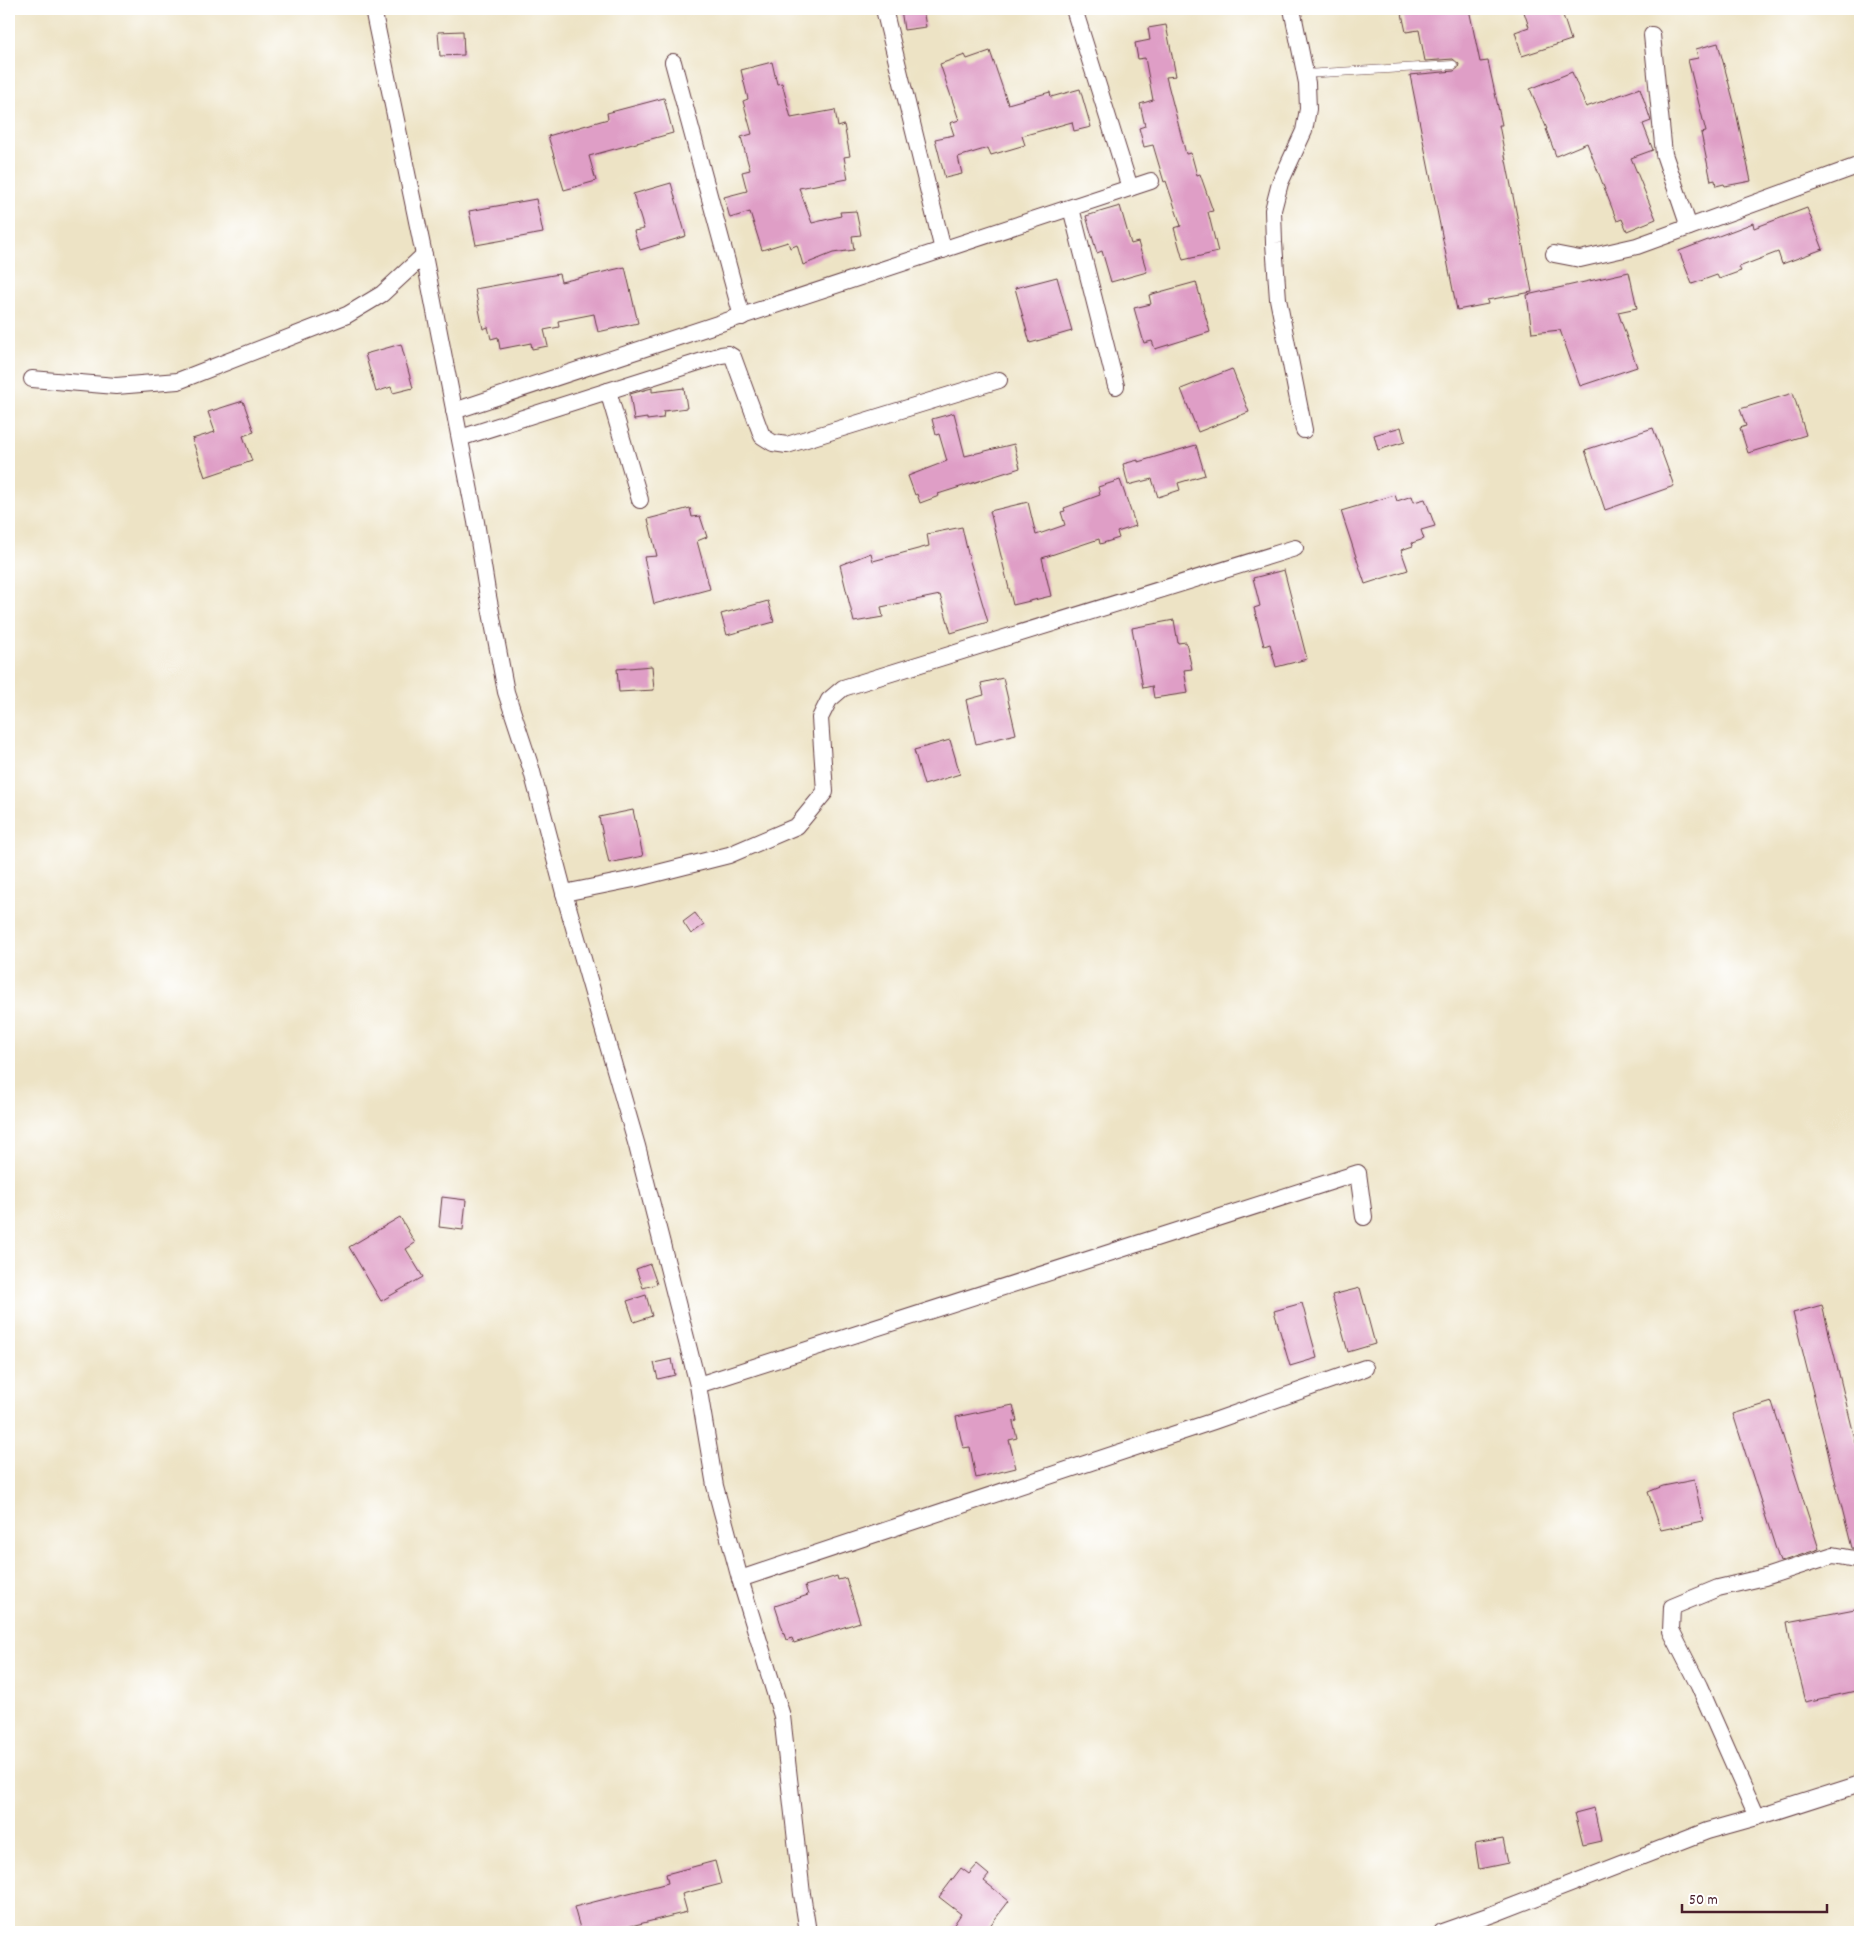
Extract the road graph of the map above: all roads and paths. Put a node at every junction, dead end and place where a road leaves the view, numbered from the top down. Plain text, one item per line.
1 (373, 9) edge
2 (884, 9) edge
3 (1074, 9) edge
4 (1292, 9) edge
5 (1652, 35) dead end
6 (673, 62) dead end
7 (1453, 65) dead end
8 (1306, 74) junction
9 (1860, 165) edge
10 (1152, 181) dead end
11 (1130, 188) junction
12 (1071, 208) junction
13 (1689, 227) junction
14 (943, 250) junction
15 (1554, 254) dead end
16 (424, 255) junction
17 (742, 316) junction
18 (32, 379) dead end
19 (999, 380) dead end
20 (1116, 386) dead end
21 (608, 391) junction
22 (454, 411) junction
23 (1304, 430) dead end
24 (460, 438) junction
25 (640, 500) dead end
26 (1295, 548) dead end
27 (564, 893) junction
28 (1364, 1217) dead end
29 (1365, 1368) dead end
30 (698, 1384) junction
31 (1860, 1560) edge
32 (740, 1579) junction
33 (1860, 1784) edge
34 (1757, 1817) junction
35 (808, 1932) edge
36 (1442, 1932) edge

1 - 16 street
2 - 14 street
3 - 11 street
4 - 8 street
5 - 13 street
6 - 17 street
7 - 8 lane
8 - 23 street
9 - 13 street
10 - 11 street
11 - 12 street
12 - 14 street
12 - 20 street
13 - 15 street
14 - 17 street
16 - 18 street
16 - 22 street
17 - 22 street
19 - 21 street
21 - 24 street
21 - 25 street
22 - 24 street
24 - 27 street
26 - 27 street
27 - 30 street
28 - 30 street
29 - 32 street
30 - 32 street
31 - 34 street
32 - 35 street
33 - 34 street
34 - 36 street

